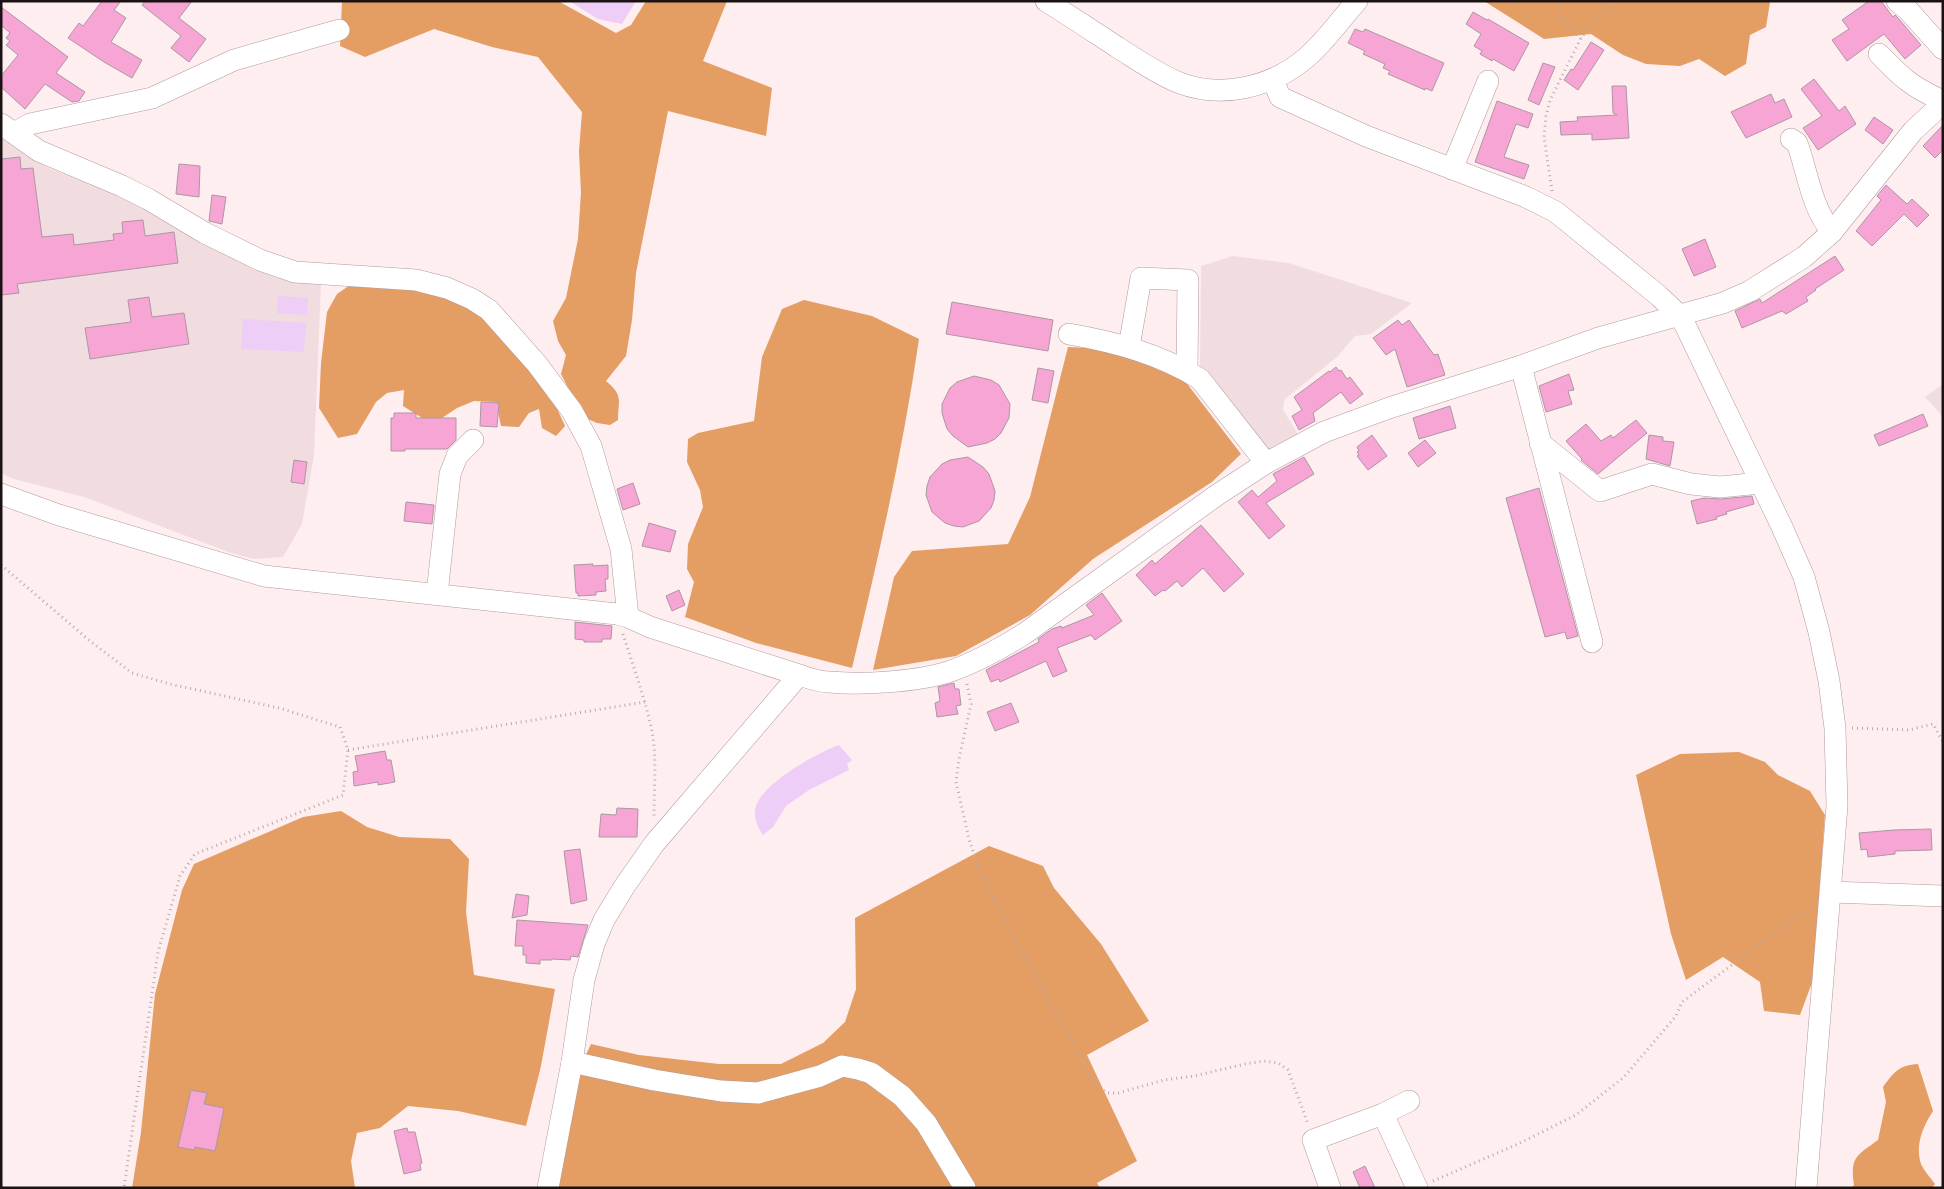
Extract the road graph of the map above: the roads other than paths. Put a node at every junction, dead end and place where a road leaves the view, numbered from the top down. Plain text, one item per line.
1 (1047, 1) edge
2 (1357, 1) edge
3 (1897, 1) edge
4 (339, 30) dead end
5 (1943, 48) edge
6 (1879, 54) dead end
7 (1273, 80) junction
8 (1488, 81) dead end
9 (1943, 102) edge
10 (7, 128) edge
11 (1791, 139) dead end
12 (1452, 169) junction
13 (1832, 232) junction
14 (1680, 316) junction
15 (1070, 334) dead end
16 (1129, 347) junction
17 (1521, 366) junction
18 (1187, 371) junction
19 (473, 440) dead end
20 (1540, 443) junction
21 (1266, 463) junction
22 (1760, 484) junction
23 (1, 494) edge
24 (437, 594) junction
25 (622, 616) junction
26 (1592, 642) dead end
27 (799, 675) junction
28 (1831, 892) junction
29 (1943, 896) edge
30 (572, 1062) junction
31 (1409, 1101) dead end
32 (1383, 1114) junction
33 (548, 1188) edge
34 (965, 1188) edge
35 (1330, 1188) edge
36 (1417, 1188) edge
37 (1806, 1188) edge

1 - 7 street
2 - 7 street
3 - 5 street
4 - 10 street
6 - 9 street
7 - 12 street
8 - 12 street
9 - 13 street
10 - 25 street
11 - 13 street
12 - 14 street
13 - 14 street
14 - 17 street
14 - 22 street
15 - 16 street
16 - 18 street
16 - 18 street
17 - 20 street
17 - 21 street
18 - 21 street
19 - 24 street
20 - 22 street
20 - 26 street
21 - 27 street
22 - 28 street
23 - 24 street
24 - 25 street
25 - 27 street
27 - 30 street
28 - 29 street
28 - 37 street
30 - 33 street
30 - 34 street
31 - 32 street
32 - 35 street
32 - 36 street

